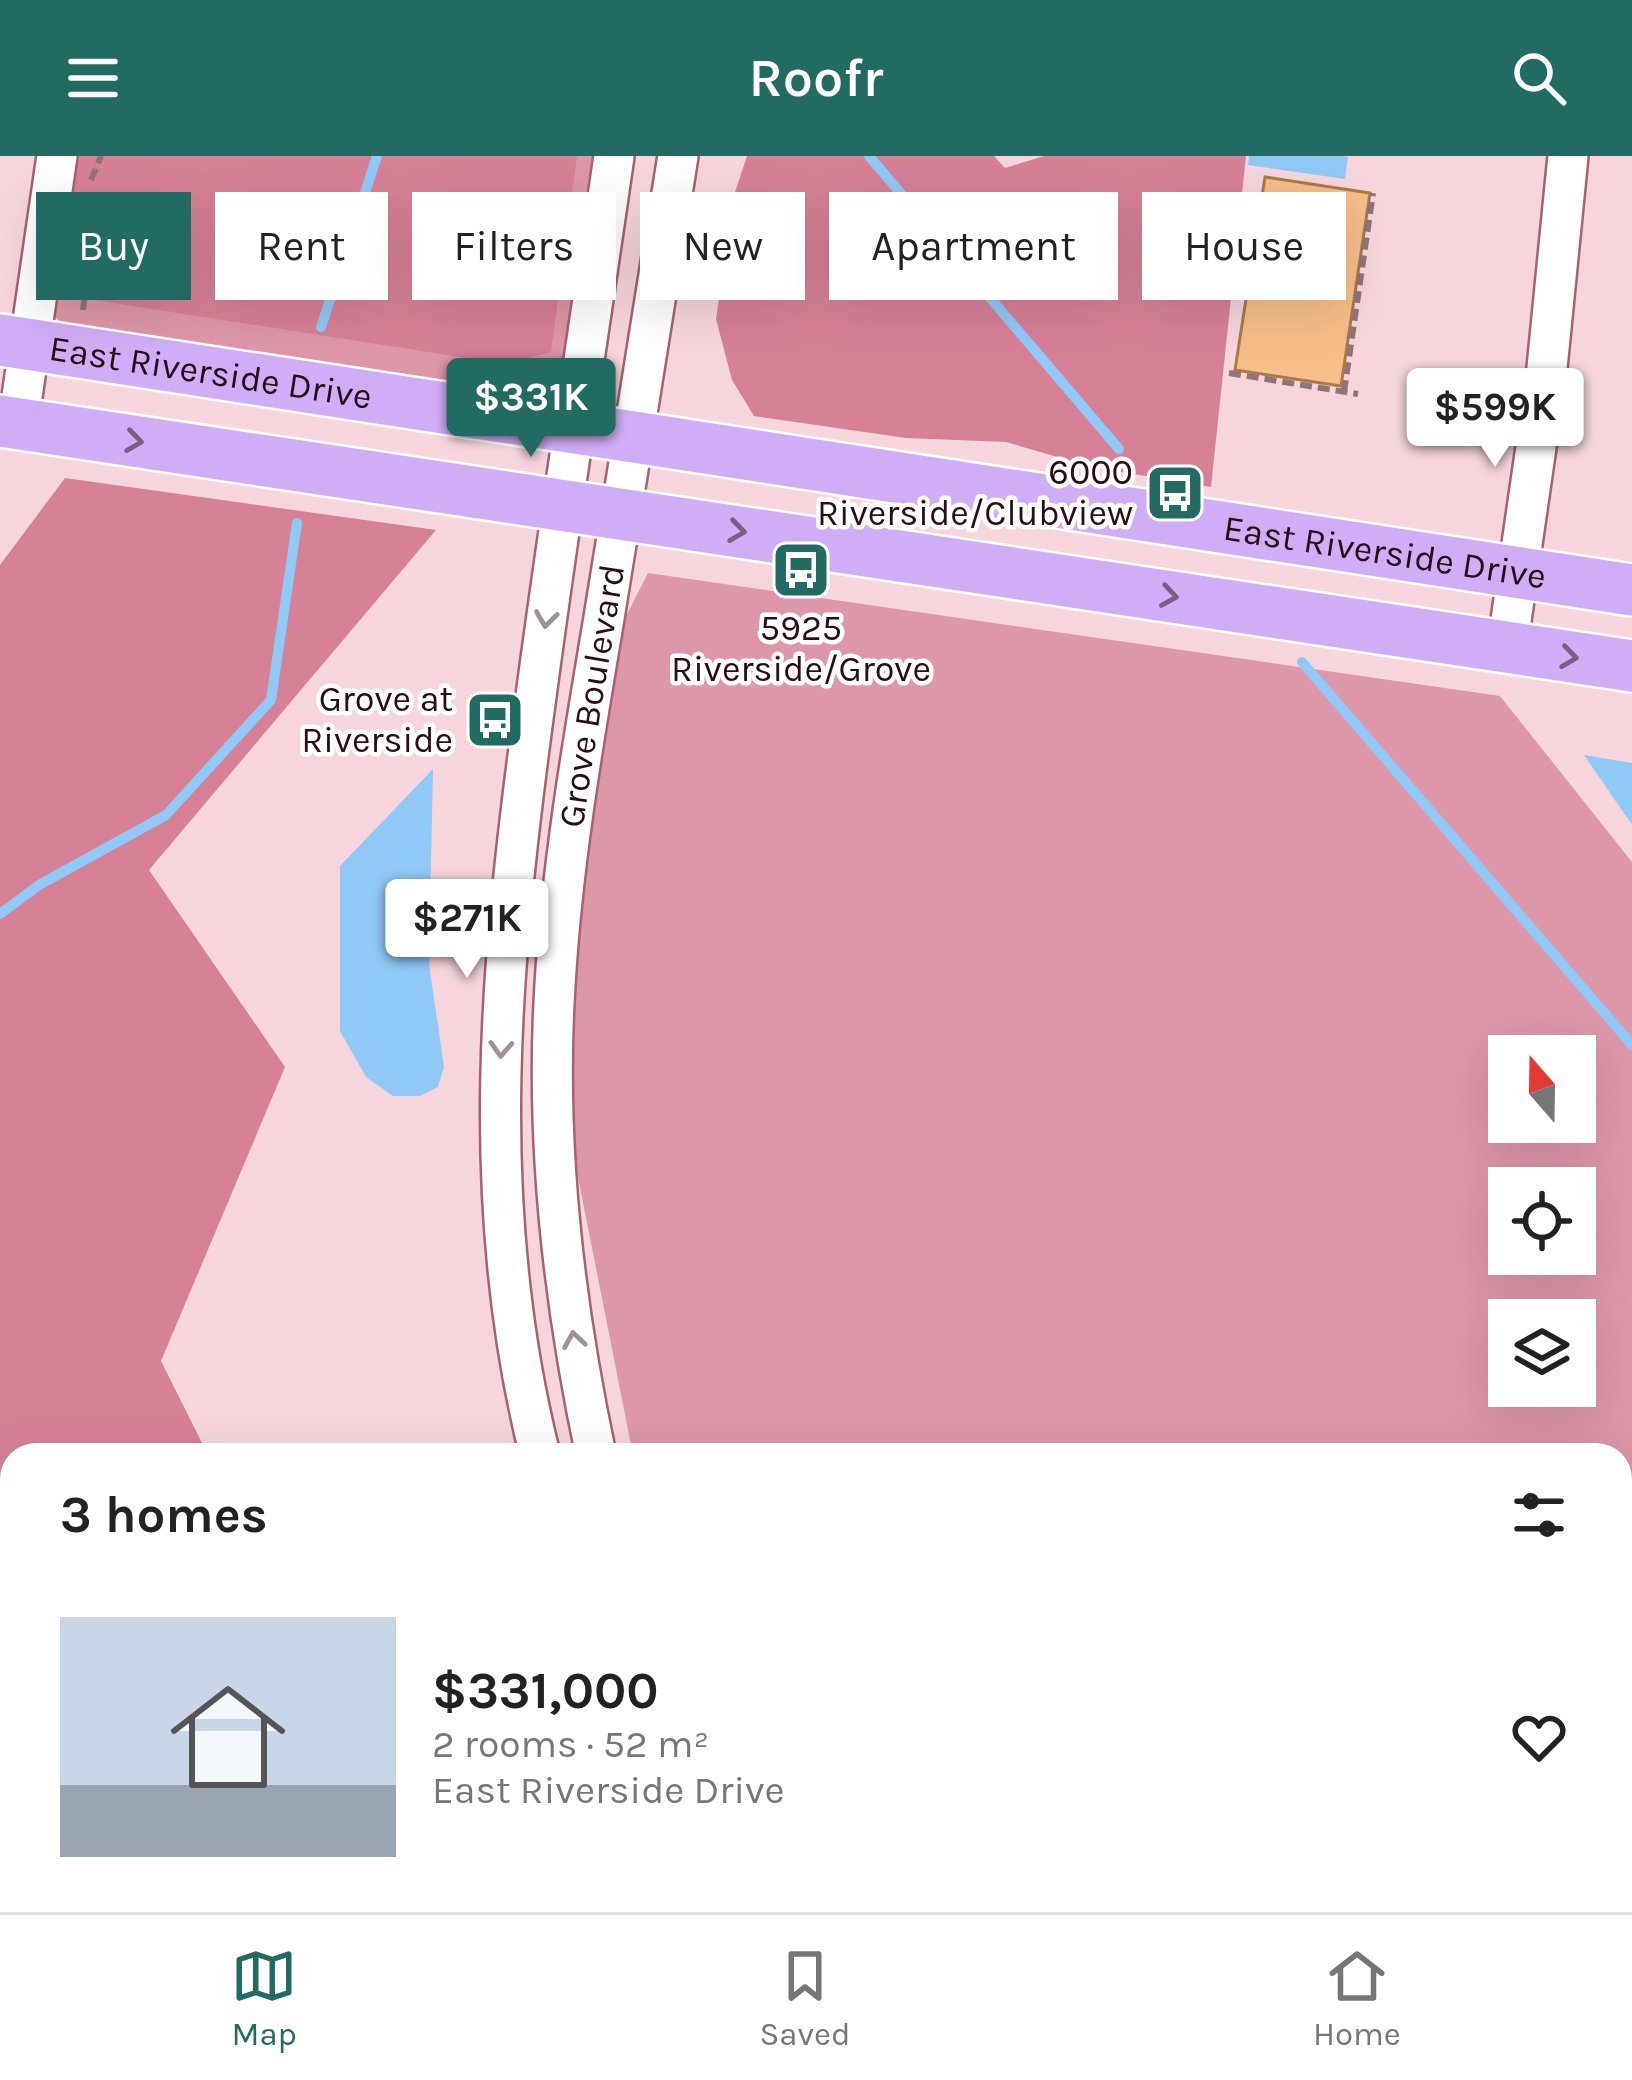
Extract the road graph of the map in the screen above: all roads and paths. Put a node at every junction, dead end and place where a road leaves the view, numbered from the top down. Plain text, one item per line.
1 (57, 156) edge
2 (101, 156) edge
3 (614, 156) edge
4 (678, 156) edge
5 (1568, 156) edge
6 (89, 185) dead end
7 (1373, 194) dead end
8 (84, 300) edge
9 (83, 310) dead end
10 (15, 342) edge
11 (1229, 374) dead end
12 (1344, 392) junction
13 (1358, 394) dead end
14 (1423, 405) dead end
15 (1486, 416) dead end
16 (9, 422) edge
17 (574, 430) junction
18 (635, 439) junction
19 (562, 503) junction
20 (621, 514) junction
21 (1517, 573) junction
22 (1632, 590) edge
23 (1507, 648) junction
24 (1632, 666) edge
25 (537, 1443) edge
26 (594, 1443) edge

1 - 10 street
2 - 6 path
3 - 17 street, Grove Boulevard
4 - 18 street, Grove Boulevard
5 - 21 street
7 - 12 path
8 - 9 path
10 - 16 street
10 - 17 main road, East Riverside Drive
11 - 12 path
12 - 13 path
14 - 15 path
16 -> 19 main road, East Riverside Drive
17 - 18 main road, East Riverside Drive
17 - 19 street, Grove Boulevard
18 - 20 street, Grove Boulevard
18 - 21 main road, East Riverside Drive
19 - 20 main road, East Riverside Drive
19 -> 25 street, Grove Boulevard
20 -> 23 main road, East Riverside Drive
26 -> 20 street, Grove Boulevard
21 - 22 main road, East Riverside Drive
21 - 23 street
23 -> 24 main road, East Riverside Drive

